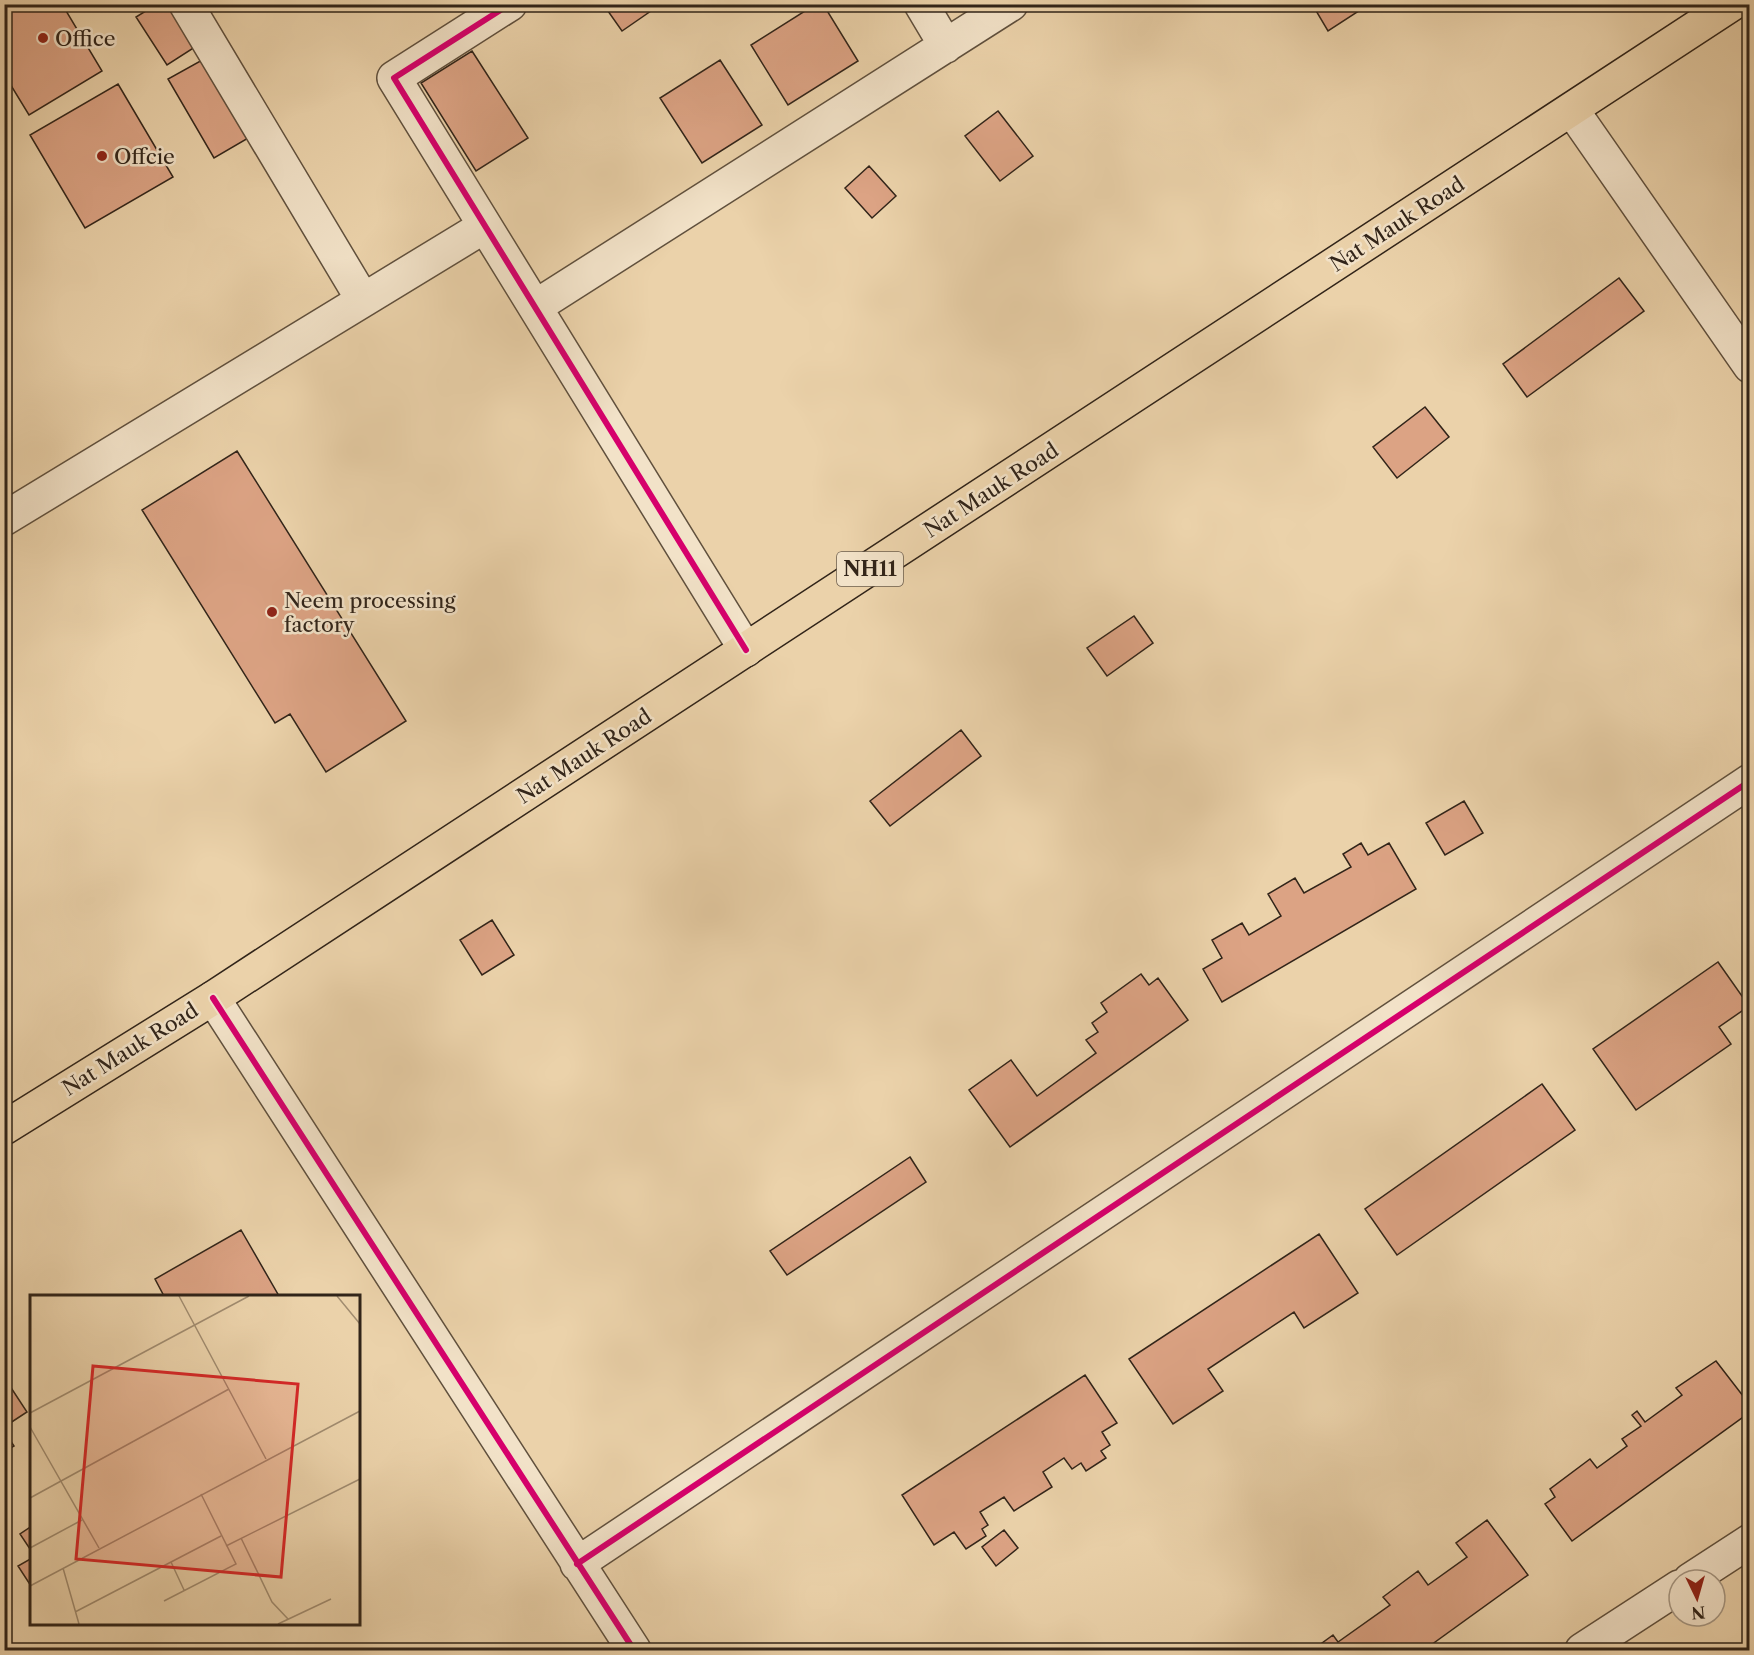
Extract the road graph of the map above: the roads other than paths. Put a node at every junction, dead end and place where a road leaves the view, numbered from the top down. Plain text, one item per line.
1 (186, 4) edge
2 (510, 4) edge
3 (921, 4) edge
4 (1011, 4) edge
5 (1732, 4) edge
6 (946, 46) junction
7 (1572, 110) junction
8 (485, 226) junction
9 (363, 300) junction
10 (535, 307) junction
11 (1744, 346) edge
12 (4, 519) edge
13 (746, 650) junction
14 (1749, 781) edge
15 (213, 998) junction
16 (4, 1128) edge
17 (1749, 1541) edge
18 (577, 1564) junction
19 (1708, 1568) edge
20 (1667, 1595) edge
21 (634, 1650) edge
22 (1582, 1650) edge

1 - 9 street
2 - 8 street
3 - 6 street
4 - 6 street
5 - 7 highway, Nat Mauk Road / NH11
6 - 10 street
7 - 11 street
7 - 13 highway, Nat Mauk Road / NH11
8 - 9 street
8 - 10 street
9 - 12 street
10 - 13 street
13 - 15 highway, Nat Mauk Road / NH11
14 - 18 street
15 - 16 highway, Nat Mauk Road / NH11
15 - 18 street
17 - 19 street
18 - 21 street
20 - 22 street

